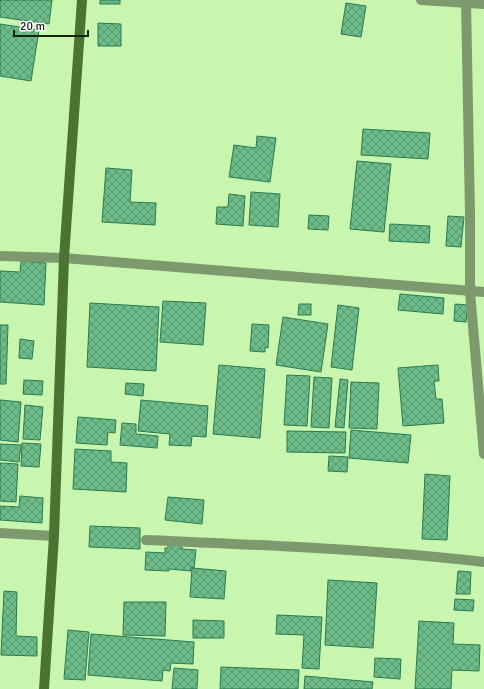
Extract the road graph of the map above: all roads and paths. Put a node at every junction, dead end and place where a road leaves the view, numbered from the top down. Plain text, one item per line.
1 (82, 0) edge
2 (421, 0) edge
3 (466, 1) edge
4 (484, 4) edge
5 (0, 256) edge
6 (64, 258) junction
7 (470, 292) junction
8 (484, 292) edge
9 (484, 454) edge
10 (0, 533) edge
11 (54, 536) junction
12 (146, 540) dead end
13 (484, 562) edge
14 (44, 689) edge

1 - 6 street
2 - 3 street
3 - 4 street
3 - 7 street
5 - 6 street
6 - 7 street
6 - 11 street
7 - 8 street
7 - 9 street
10 - 11 street
11 - 14 street
12 - 13 street

